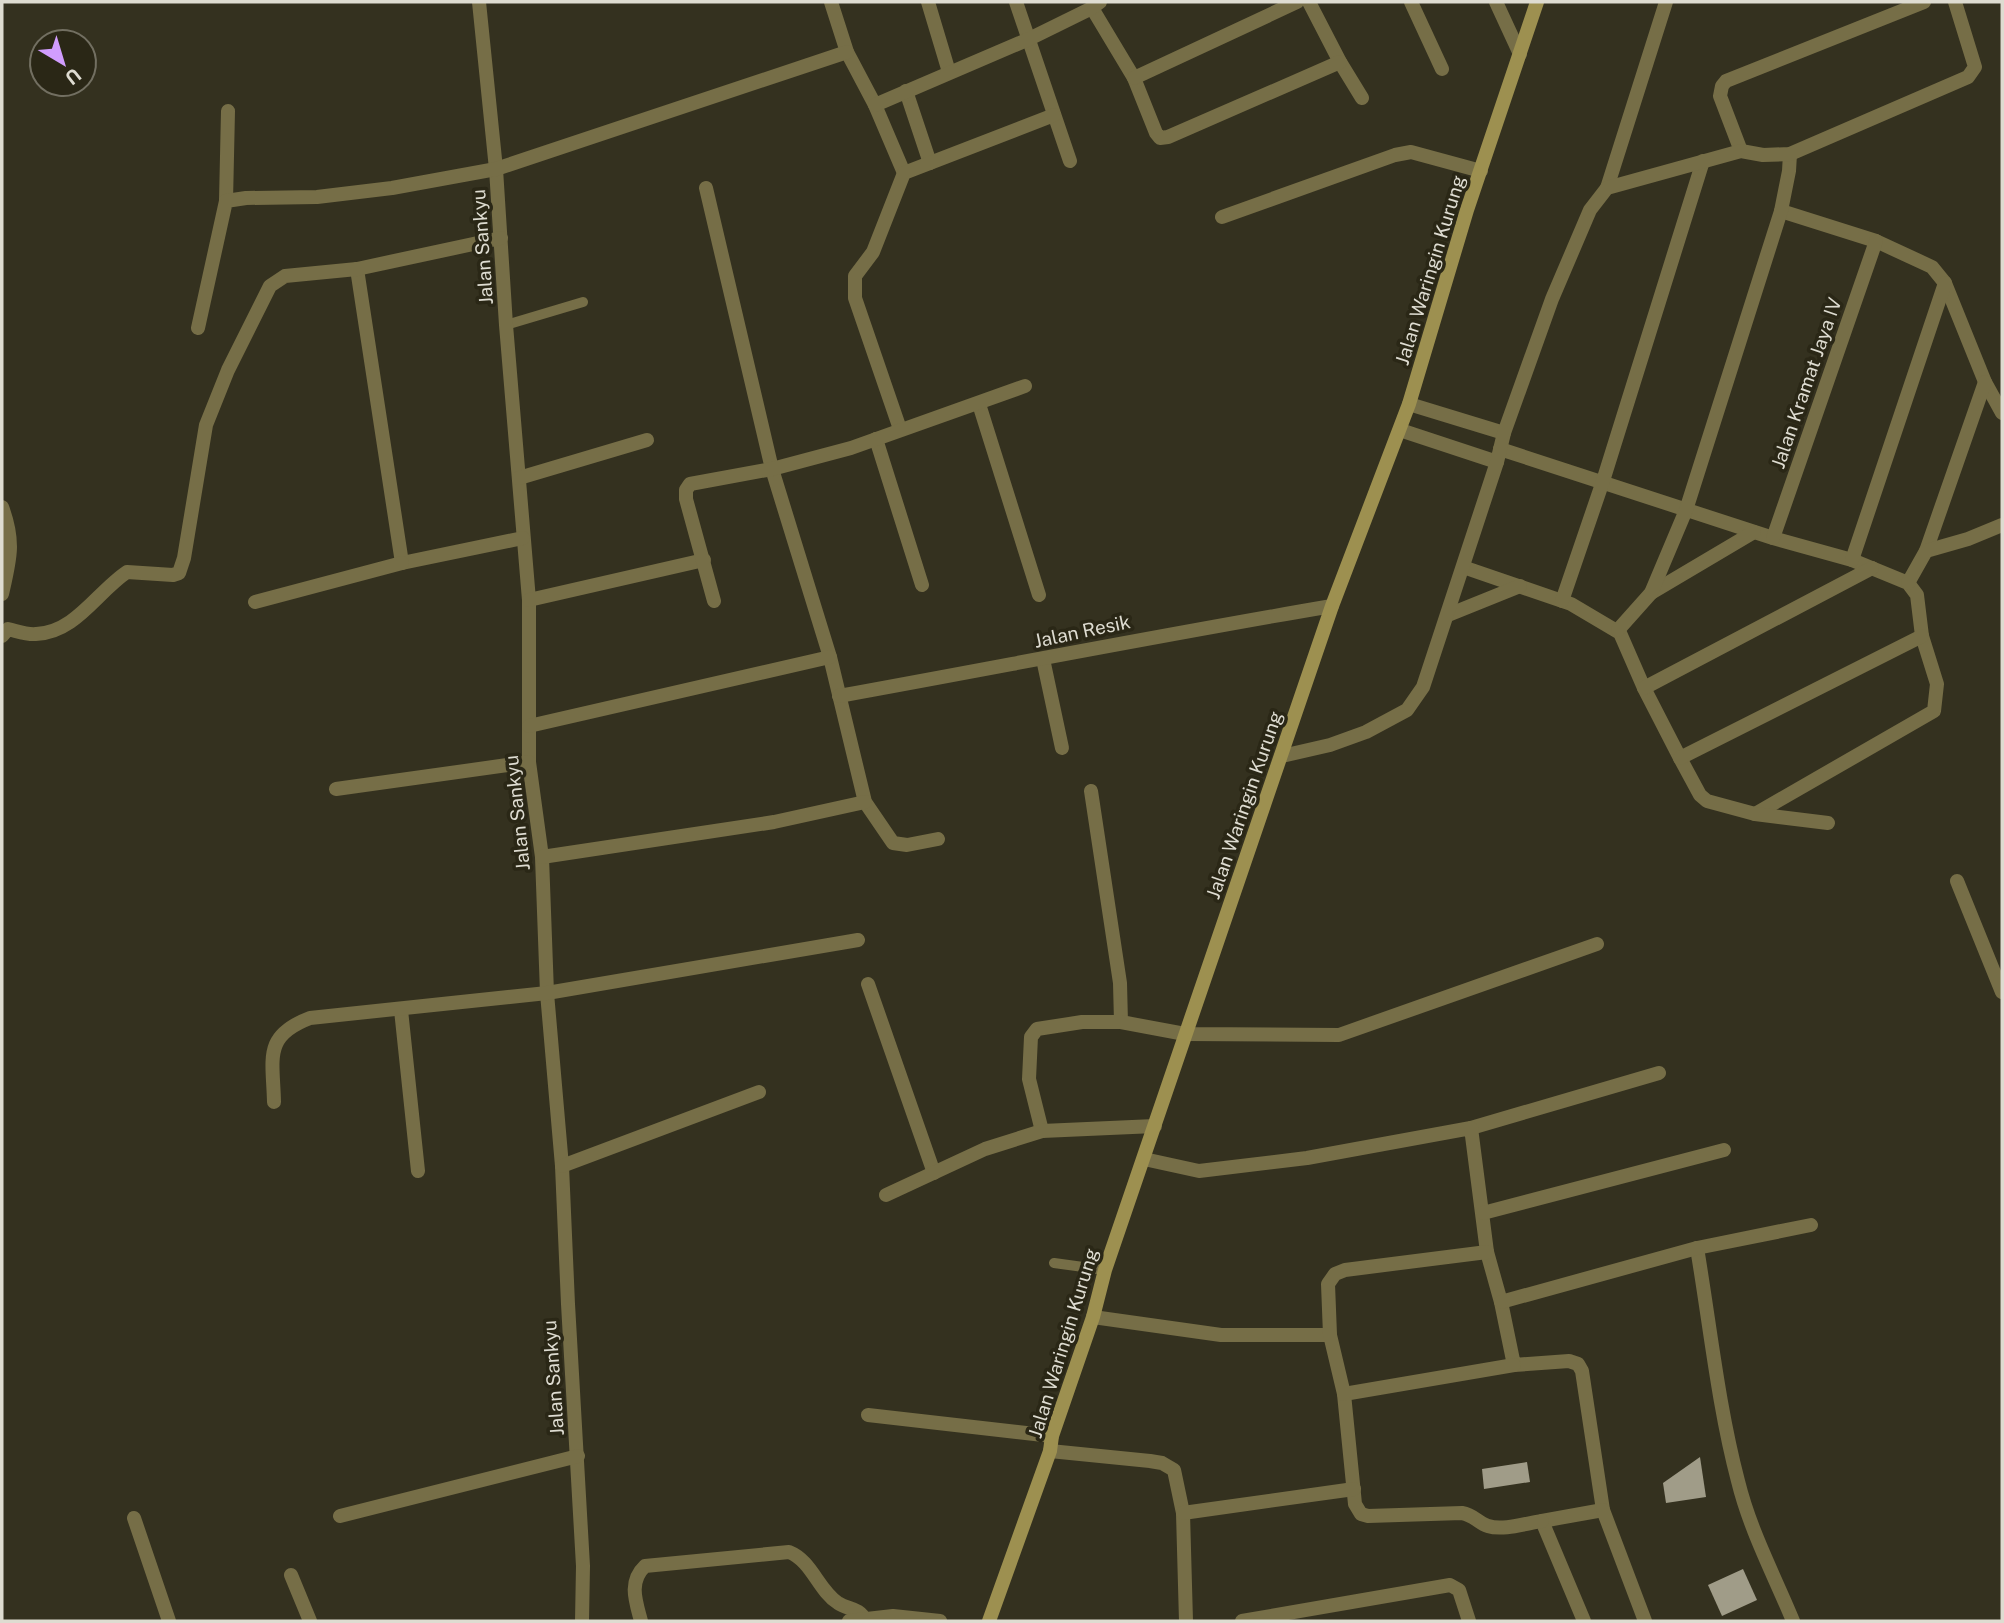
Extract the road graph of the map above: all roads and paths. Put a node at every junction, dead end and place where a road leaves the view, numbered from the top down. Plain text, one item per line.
1 (479, 2) edge
2 (831, 2) edge
3 (928, 2) edge
4 (1016, 2) edge
5 (1297, 2) edge
6 (1309, 2) edge
7 (1411, 2) edge
8 (1496, 2) edge
9 (1538, 2) edge
10 (1666, 2) edge
11 (1924, 2) edge
12 (1955, 2) edge
13 (1096, 5) edge
14 (1029, 39) junction
15 (847, 52) junction
16 (1520, 54) junction
17 (1340, 62) junction
18 (1442, 69) dead end
19 (950, 72) junction
20 (1134, 78) junction
21 (906, 91) junction
22 (1362, 98) dead end
23 (875, 105) junction
24 (228, 111) dead end
25 (1054, 115) junction
26 (1741, 151) junction
27 (1790, 154) junction
28 (1703, 160) junction
29 (1070, 161) dead end
30 (930, 163) junction
31 (496, 169) junction
32 (1480, 171) junction
33 (904, 173) junction
34 (706, 188) dead end
35 (1607, 188) junction
36 (226, 201) junction
37 (1780, 211) junction
38 (1222, 217) dead end
39 (501, 238) junction
40 (1876, 241) junction
41 (357, 269) junction
42 (1945, 283) junction
43 (583, 302) dead end
44 (506, 324) junction
45 (198, 328) dead end
46 (1986, 382) junction
47 (1025, 386) dead end
48 (979, 404) junction
49 (1409, 404) junction
50 (2002, 413) edge
51 (900, 429) junction
52 (1399, 430) junction
53 (1504, 433) junction
54 (876, 439) junction
55 (647, 440) dead end
56 (1499, 456) junction
57 (772, 469) junction
58 (519, 478) junction
59 (1603, 481) junction
60 (2, 507) edge
61 (1686, 510) junction
62 (2002, 525) edge
63 (1754, 532) junction
64 (523, 538) junction
65 (1773, 538) junction
66 (1926, 551) junction
67 (704, 560) junction
68 (1852, 560) junction
69 (402, 563) junction
70 (1463, 567) junction
71 (1872, 568) junction
72 (1908, 583) junction
73 (922, 585) dead end
74 (1520, 586) junction
75 (1651, 593) junction
76 (2, 594) edge
77 (1039, 595) dead end
78 (529, 600) junction
79 (714, 601) dead end
80 (1562, 601) junction
81 (256, 602) dead end
82 (1332, 606) junction
83 (1448, 615) junction
84 (4, 629) edge
85 (1618, 630) junction
86 (1922, 636) junction
87 (830, 657) junction
88 (1043, 659) junction
89 (1644, 688) junction
90 (839, 696) junction
91 (529, 726) junction
92 (1062, 748) dead end
93 (1282, 756) junction
94 (1680, 758) junction
95 (529, 762) junction
96 (336, 789) dead end
97 (1091, 791) dead end
98 (865, 802) junction
99 (1755, 814) junction
100 (1828, 823) dead end
101 (938, 839) dead end
102 (542, 856) junction
103 (1957, 881) dead end
104 (858, 940) dead end
105 (1597, 944) dead end
106 (867, 984) dead end
107 (2002, 992) edge
108 (547, 993) junction
109 (401, 1010) junction
110 (1121, 1022) junction
111 (1185, 1034) junction
112 (1659, 1073) dead end
113 (759, 1092) dead end
114 (274, 1102) dead end
115 (1155, 1126) junction
116 (1471, 1128) junction
117 (1042, 1131) junction
118 (1724, 1150) dead end
119 (1144, 1159) junction
120 (562, 1166) junction
121 (418, 1171) dead end
122 (933, 1172) junction
123 (886, 1195) dead end
124 (1483, 1213) junction
125 (1811, 1225) dead end
126 (1697, 1248) junction
127 (1488, 1252) junction
128 (1054, 1263) dead end
129 (1105, 1270) junction
130 (1501, 1302) junction
131 (1093, 1317) junction
132 (1330, 1335) junction
133 (1514, 1365) junction
134 (1344, 1394) junction
135 (868, 1415) dead end
136 (1052, 1436) junction
137 (1050, 1451) junction
138 (578, 1456) junction
139 (1354, 1489) junction
140 (1603, 1510) junction
141 (1183, 1513) junction
142 (340, 1516) dead end
143 (134, 1518) dead end
144 (1542, 1521) junction
145 (291, 1575) dead end
146 (892, 1619) edge
147 (865, 1620) edge
148 (169, 1621) edge
149 (310, 1621) edge
150 (582, 1621) edge
151 (640, 1621) edge
152 (849, 1621) edge
153 (940, 1621) edge
154 (989, 1621) edge
155 (1186, 1621) edge
156 (1242, 1621) edge
157 (1469, 1621) edge
158 (1584, 1621) edge
159 (1645, 1621) edge
160 (1793, 1621) edge

1 - 31 street, Jalan Sankyu
2 - 15 street
3 - 19 street
4 - 14 street
5 - 20 street
6 - 17 street
7 - 18 street
8 - 16 street
9 - 16 street, Jalan Waringin Kurung
10 - 35 street
11 - 26 street
12 - 27 street
13 - 14 street
13 - 20 street
14 - 19 street
14 - 25 street
15 - 23 street
15 - 31 street
16 - 32 street, Jalan Waringin Kurung
17 - 20 street
17 - 22 street
19 - 21 street
21 - 23 street
21 - 30 street
23 - 33 street
24 - 36 street
25 - 29 street
25 - 30 street
26 - 27 street
26 - 28 street
27 - 37 street
28 - 35 street
28 - 59 street
30 - 33 street
31 - 36 street
31 - 39 street, Jalan Sankyu
32 - 38 street
32 - 49 street, Jalan Waringin Kurung
33 - 51 street
34 - 57 street
35 - 53 street
36 - 45 street
37 - 40 street
37 - 61 street
39 - 41 street
39 - 44 street, Jalan Sankyu
40 - 42 street
40 - 65 street, Jalan Kramat Jaya IV
41 - 69 street
41 - 84 street
42 - 46 street
42 - 68 street
43 - 44 lane
44 - 58 street, Jalan Sankyu
46 - 50 street
46 - 66 street
47 - 48 street
48 - 51 street
48 - 77 street
49 - 52 street, Jalan Waringin Kurung
49 - 53 street
51 - 54 street
52 - 56 street
52 - 82 street, Jalan Waringin Kurung
53 - 56 street
54 - 57 street
54 - 73 street
55 - 58 street
56 - 59 street
56 - 70 street
57 - 67 street
57 - 87 street
58 - 64 street, Jalan Sankyu
59 - 61 street
59 - 80 street
60 - 76 street
61 - 63 street
61 - 75 street
62 - 66 street
63 - 65 street
63 - 75 street
64 - 69 street
64 - 78 street, Jalan Sankyu
65 - 68 street
66 - 72 street
67 - 78 street
67 - 79 street
68 - 71 street
69 - 81 street
70 - 74 street
70 - 83 street
71 - 72 street
71 - 89 street
72 - 86 street
74 - 80 street
74 - 83 street
75 - 85 street
78 - 91 street, Jalan Sankyu
80 - 85 street
82 - 88 street, Jalan Resik
82 - 93 street, Jalan Waringin Kurung
83 - 93 street
85 - 89 street
86 - 94 street
86 - 99 street
87 - 90 street
87 - 91 street
88 - 90 street, Jalan Resik
88 - 92 street
89 - 94 street
90 - 98 street
91 - 95 street, Jalan Sankyu
93 - 111 street, Jalan Waringin Kurung
94 - 99 street
95 - 96 street
95 - 102 street, Jalan Sankyu
97 - 110 street
98 - 101 street
98 - 102 street
99 - 100 street
102 - 108 street, Jalan Sankyu
103 - 107 street
104 - 108 street
105 - 111 street
106 - 122 street
108 - 109 street
108 - 120 street, Jalan Sankyu
109 - 114 street
109 - 121 street
110 - 111 street
110 - 117 street
111 - 115 street, Jalan Waringin Kurung
112 - 116 street
113 - 120 street
115 - 117 street
115 - 119 street, Jalan Waringin Kurung
116 - 119 street
116 - 124 street
117 - 122 street
118 - 124 street
119 - 129 street, Jalan Waringin Kurung
120 - 138 street, Jalan Sankyu
122 - 123 street
124 - 127 street
125 - 126 street
126 - 130 street
126 - 160 street
127 - 130 street
127 - 132 street
128 - 129 lane
129 - 131 street, Jalan Waringin Kurung
130 - 133 street
131 - 132 street
131 - 136 street, Jalan Waringin Kurung
132 - 134 street
133 - 134 street
133 - 140 street
134 - 139 street
135 - 136 street
136 - 137 street, Jalan Waringin Kurung
137 - 141 street
137 - 154 street, Jalan Waringin Kurung
138 - 142 street
138 - 150 street, Jalan Sankyu
139 - 141 street
139 - 144 street
140 - 144 street
140 - 159 street
141 - 155 street
143 - 148 street
144 - 158 street
145 - 149 street
146 - 147 street
146 - 153 street
147 - 151 street
147 - 152 street
156 - 157 street

